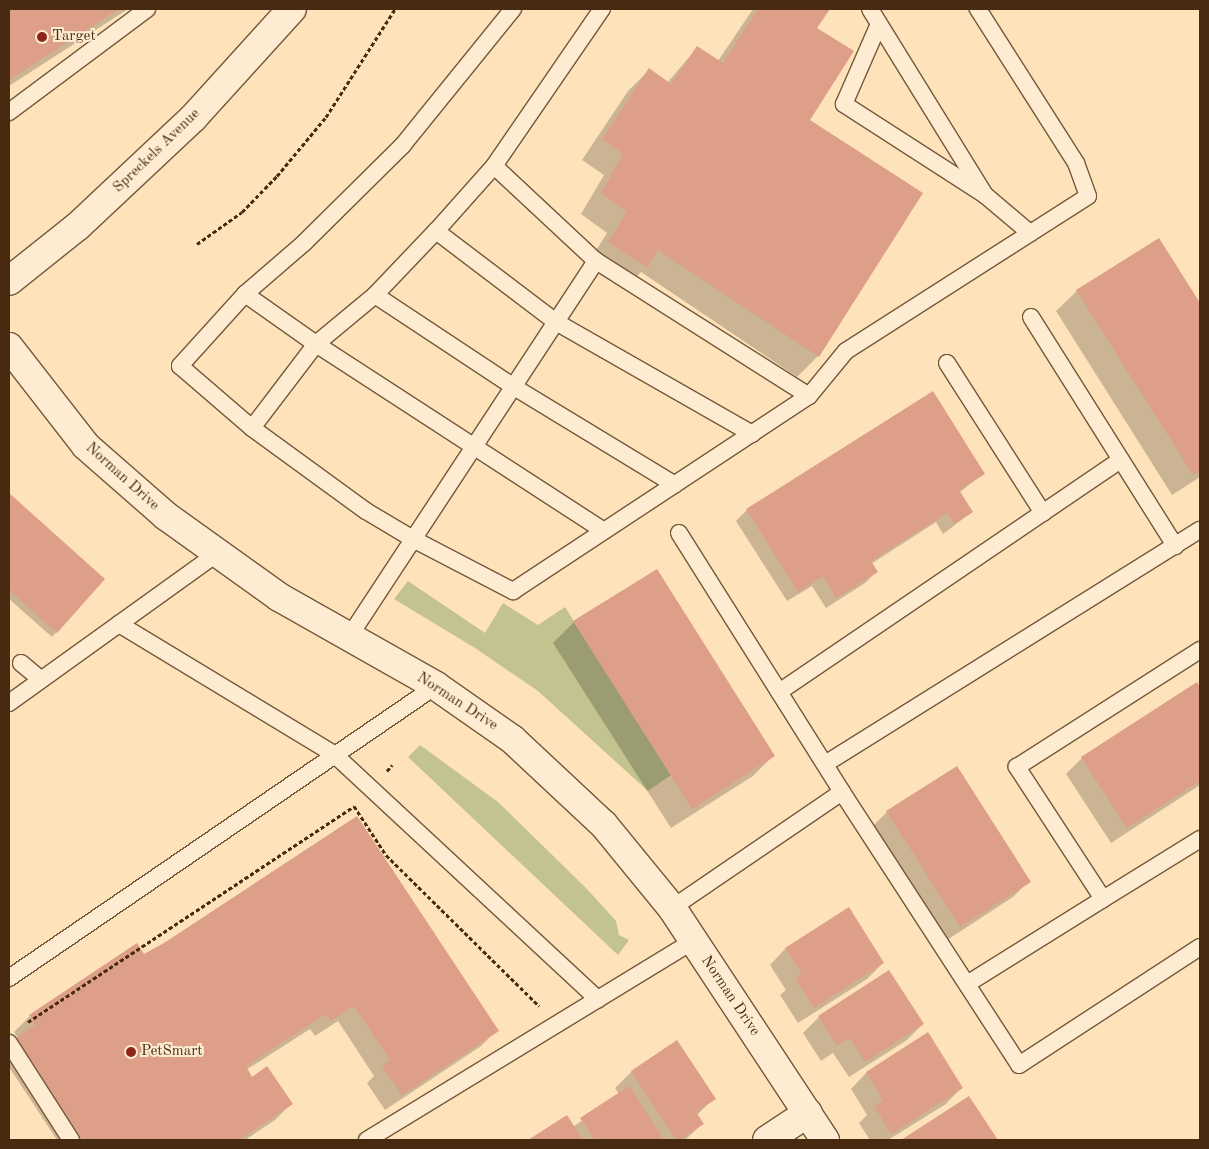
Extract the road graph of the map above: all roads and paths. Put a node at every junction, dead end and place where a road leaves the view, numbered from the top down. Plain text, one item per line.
1 (147, 9) edge
2 (292, 9) edge
3 (395, 9) edge
4 (513, 9) edge
5 (602, 9) edge
6 (870, 9) edge
7 (978, 9) edge
8 (879, 24) junction
9 (9, 112) edge
10 (494, 166) junction
11 (985, 195) junction
12 (436, 231) junction
13 (1030, 233) junction
14 (197, 244) dead end
15 (596, 261) junction
16 (9, 280) edge
17 (245, 294) junction
18 (375, 295) junction
19 (1031, 317) dead end
20 (556, 322) junction
21 (316, 344) junction
22 (9, 347) edge
23 (947, 363) dead end
24 (514, 387) junction
25 (809, 396) junction
26 (252, 428) junction
27 (752, 434) junction
28 (474, 448) junction
29 (1121, 460) junction
30 (675, 485) junction
31 (1043, 513) junction
32 (1200, 530) edge
33 (604, 531) junction
34 (679, 534) dead end
35 (413, 539) junction
36 (1175, 546) junction
37 (218, 553) junction
38 (118, 624) junction
39 (349, 637) junction
40 (1200, 650) edge
41 (21, 662) dead end
42 (41, 680) junction
43 (436, 686) junction
44 (779, 692) junction
45 (9, 703) edge
46 (336, 755) junction
47 (825, 764) junction
48 (842, 792) junction
49 (1200, 838) edge
50 (1103, 900) junction
51 (672, 908) junction
52 (693, 941) junction
53 (1200, 947) edge
54 (9, 978) edge
55 (967, 984) junction
56 (598, 999) junction
57 (532, 1010) dead end
58 (28, 1022) dead end
59 (9, 1043) edge
60 (808, 1113) junction
61 (71, 1140) edge
62 (367, 1140) edge
63 (767, 1140) edge
64 (825, 1140) edge

1 - 9 lane
2 - 16 street, Spreckels Avenue
3 - 14 path
4 - 17 lane
5 - 10 lane
6 - 8 lane
7 - 13 lane
8 - 11 lane
8 - 11 lane
10 - 12 lane
10 - 15 lane
11 - 13 lane
12 - 18 lane
12 - 20 lane
13 - 25 lane
15 - 20 lane
15 - 25 lane
17 - 21 lane
17 - 26 lane
18 - 21 lane
18 - 24 lane
19 - 29 lane
20 - 24 lane
20 - 27 lane
21 - 26 lane
21 - 28 lane
22 - 37 street, Norman Drive
23 - 31 lane
24 - 28 lane
24 - 30 lane
25 - 27 lane
26 - 35 lane
27 - 30 lane
28 - 33 lane
28 - 35 lane
29 - 31 lane
29 - 36 lane
30 - 33 lane
31 - 44 lane
32 - 36 lane
33 - 35 lane
34 - 44 lane
35 - 39 lane
36 - 47 lane
37 - 38 lane
37 - 39 street, Norman Drive
38 - 42 lane
38 - 46 lane
39 - 43 street, Norman Drive
40 - 50 lane
41 - 42 lane
42 - 45 lane
43 - 46 lane
43 - 51 street, Norman Drive
44 - 47 lane
46 - 54 lane
46 - 56 lane
47 - 48 lane
48 - 51 lane
48 - 55 lane
49 - 50 lane
50 - 55 lane
51 - 52 street, Norman Drive
52 - 56 lane
52 - 60 street, Norman Drive
53 - 55 lane
56 - 62 lane
57 - 58 path
59 - 61 lane
60 - 63 street
60 - 64 street, Norman Drive

